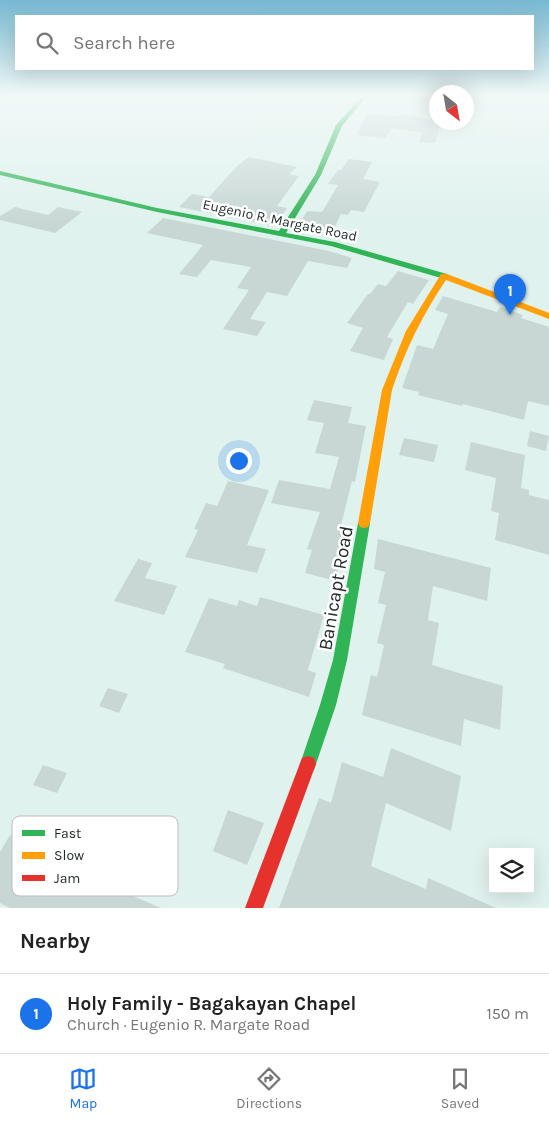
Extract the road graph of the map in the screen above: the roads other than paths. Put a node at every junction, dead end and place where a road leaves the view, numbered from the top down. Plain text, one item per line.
1 (334, 137) edge
2 (0, 173) edge
3 (282, 233) junction
4 (444, 276) junction
5 (549, 316) edge
6 (254, 908) edge

1 - 3 street
2 - 3 street, Eugenio R. Margate Road
3 - 4 street, Eugenio R. Margate Road
4 - 5 street, Eugenio R. Margate Road
4 - 6 street, Banicapt Road

